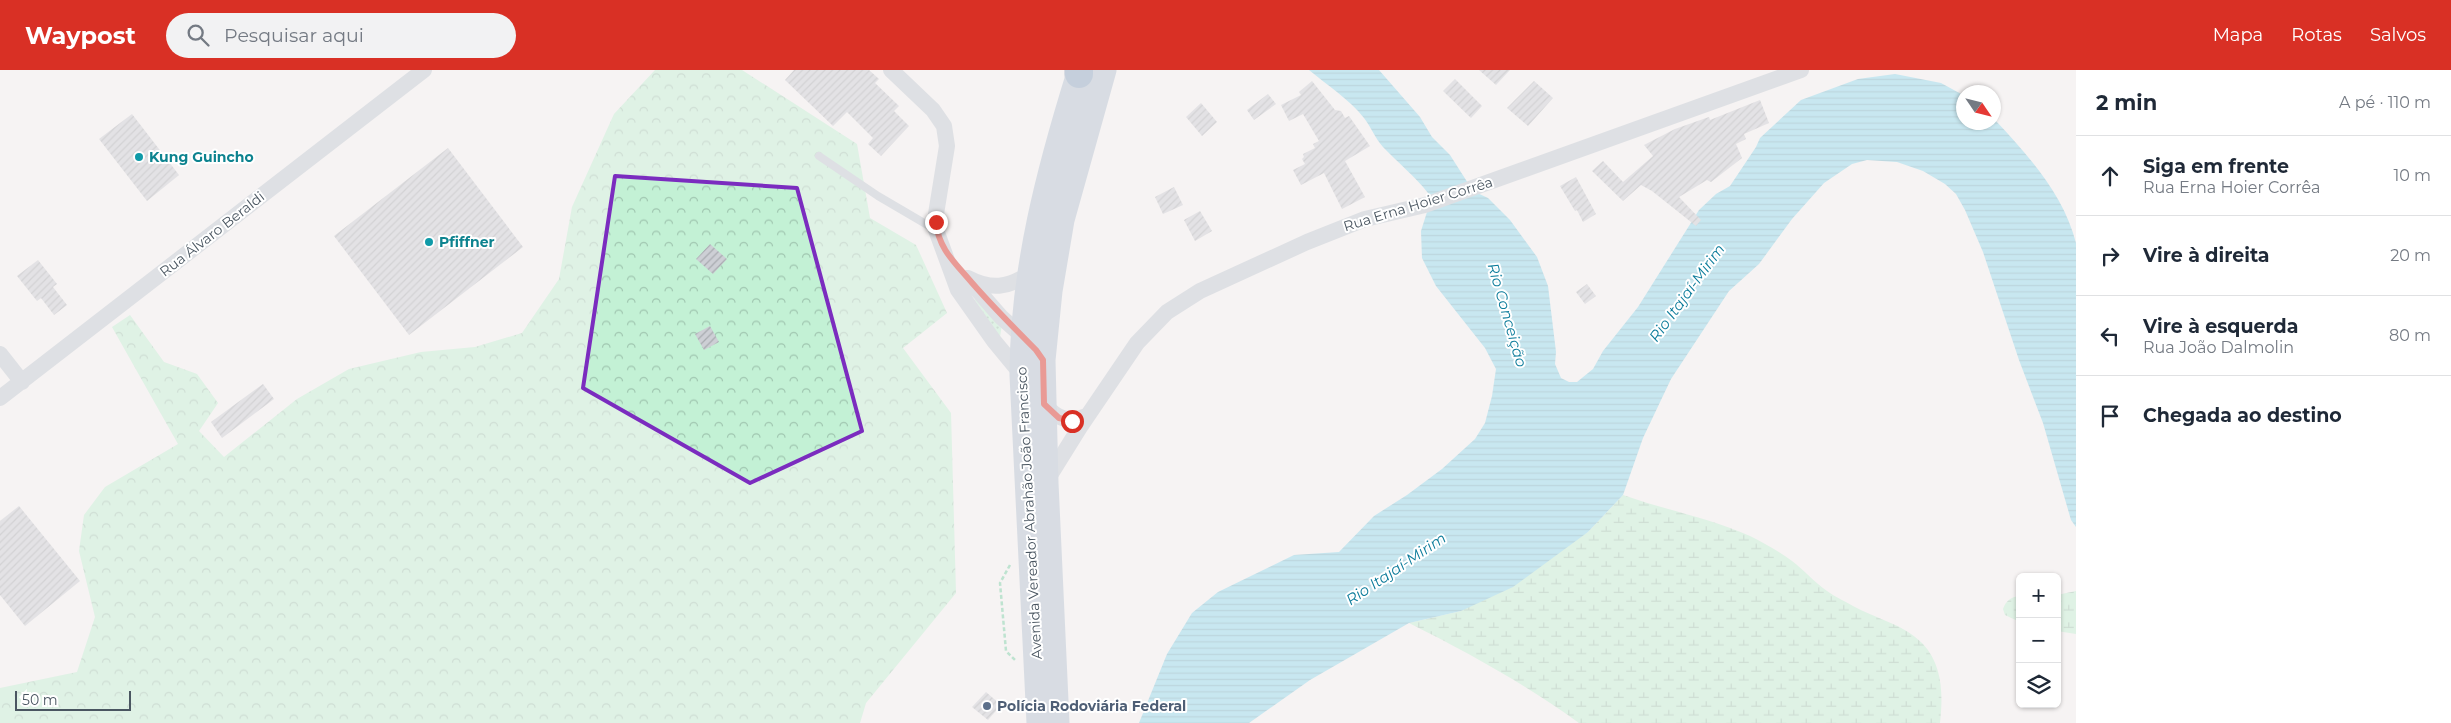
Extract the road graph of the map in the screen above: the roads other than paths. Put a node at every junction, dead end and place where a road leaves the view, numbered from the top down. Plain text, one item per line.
1 (424, 70) edge
2 (891, 70) edge
3 (1801, 70) edge
4 (1086, 71) edge
5 (819, 156) dead end
6 (936, 230) junction
7 (946, 254) junction
8 (1029, 274) junction
9 (967, 278) junction
10 (1022, 335) junction
11 (0, 354) edge
12 (1043, 360) junction
13 (1022, 375) junction
14 (22, 382) junction
15 (0, 398) edge
16 (1044, 404) junction
17 (1087, 416) junction
18 (1046, 483) junction
19 (1039, 723) edge
20 (1057, 723) edge

1 - 14 street, Rua Álvaro Beraldi
2 - 6 street
3 - 17 street, Rua Erna Hoier Corrêa
4 - 8 main road, Avenida Vereador Abrahão João Francisco
4 - 12 main road, Avenida Vereador Abrahão João Francisco
5 - 6 lane
6 - 7 street
7 - 9 street
7 - 13 street
8 - 9 street
8 - 10 main road, Avenida Vereador Abrahão João Francisco
9 - 10 street
10 - 12 street
10 - 13 main road, Avenida Vereador Abrahão João Francisco
11 - 14 street
12 - 16 main road, Avenida Vereador Abrahão João Francisco
13 - 19 main road, Avenida Vereador Abrahão João Francisco
14 - 15 street, Rua Álvaro Beraldi
16 - 17 street
16 - 18 main road, Avenida Vereador Abrahão João Francisco
17 - 18 street, Rua Erna Hoier Corrêa
18 - 20 main road, Avenida Vereador Abrahão João Francisco

